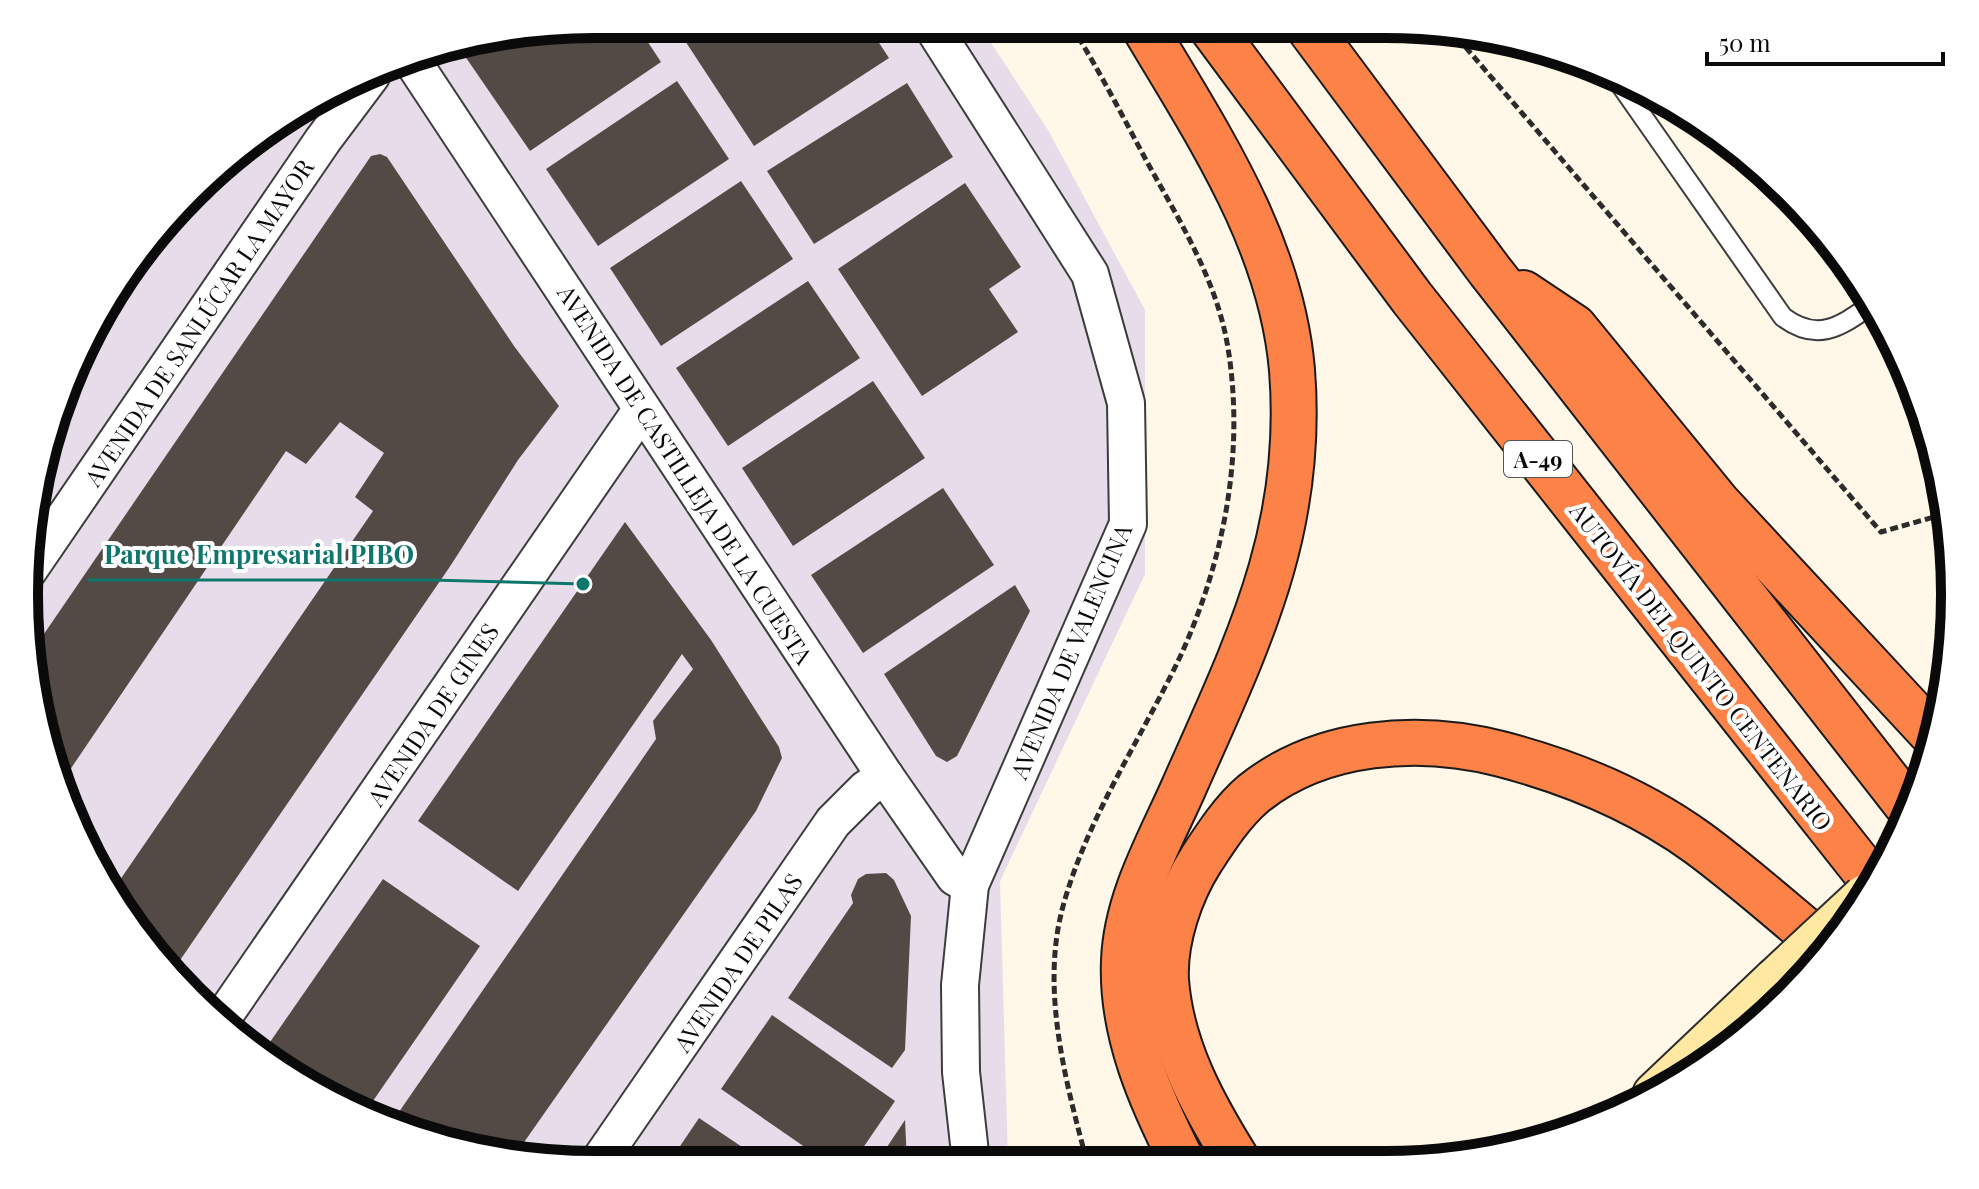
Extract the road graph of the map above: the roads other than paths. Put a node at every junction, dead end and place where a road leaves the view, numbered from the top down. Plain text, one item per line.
1 (940, 38) edge
2 (1150, 38) edge
3 (1219, 38) edge
4 (1316, 38) edge
5 (417, 68) edge
6 (361, 89) edge
7 (1626, 93) edge
8 (1490, 271) junction
9 (1863, 311) edge
10 (642, 409) junction
11 (39, 554) edge
12 (1925, 726) edge
13 (885, 776) junction
14 (1902, 799) edge
15 (1866, 873) edge
16 (970, 885) junction
17 (1825, 935) edge
18 (1819, 942) edge
19 (227, 1012) edge
20 (1698, 1054) edge
21 (1230, 1148) edge
22 (606, 1151) edge
23 (970, 1151) edge
24 (1177, 1151) edge

1 - 16 street, AVENIDA DE VALENCINA
2 - 24 highway
3 - 15 highway, AUTOVÍA DEL QUINTO CENTENARIO / A-49
4 - 8 highway
5 - 10 street, AVENIDA DE CASTILLEJA DE LA CUESTA
6 - 11 street, AVENIDA DE SANLÚCAR LA MAYOR
7 - 9 lane
8 - 12 highway
8 - 14 highway
10 - 13 street, AVENIDA DE CASTILLEJA DE LA CUESTA
10 - 19 street, AVENIDA DE GINES
13 - 16 street, AVENIDA DE CASTILLEJA DE LA CUESTA
13 - 22 street, AVENIDA DE PILAS
16 - 23 street, AVENIDA DE VALENCINA
17 - 20 main road, bridge
18 - 21 highway

